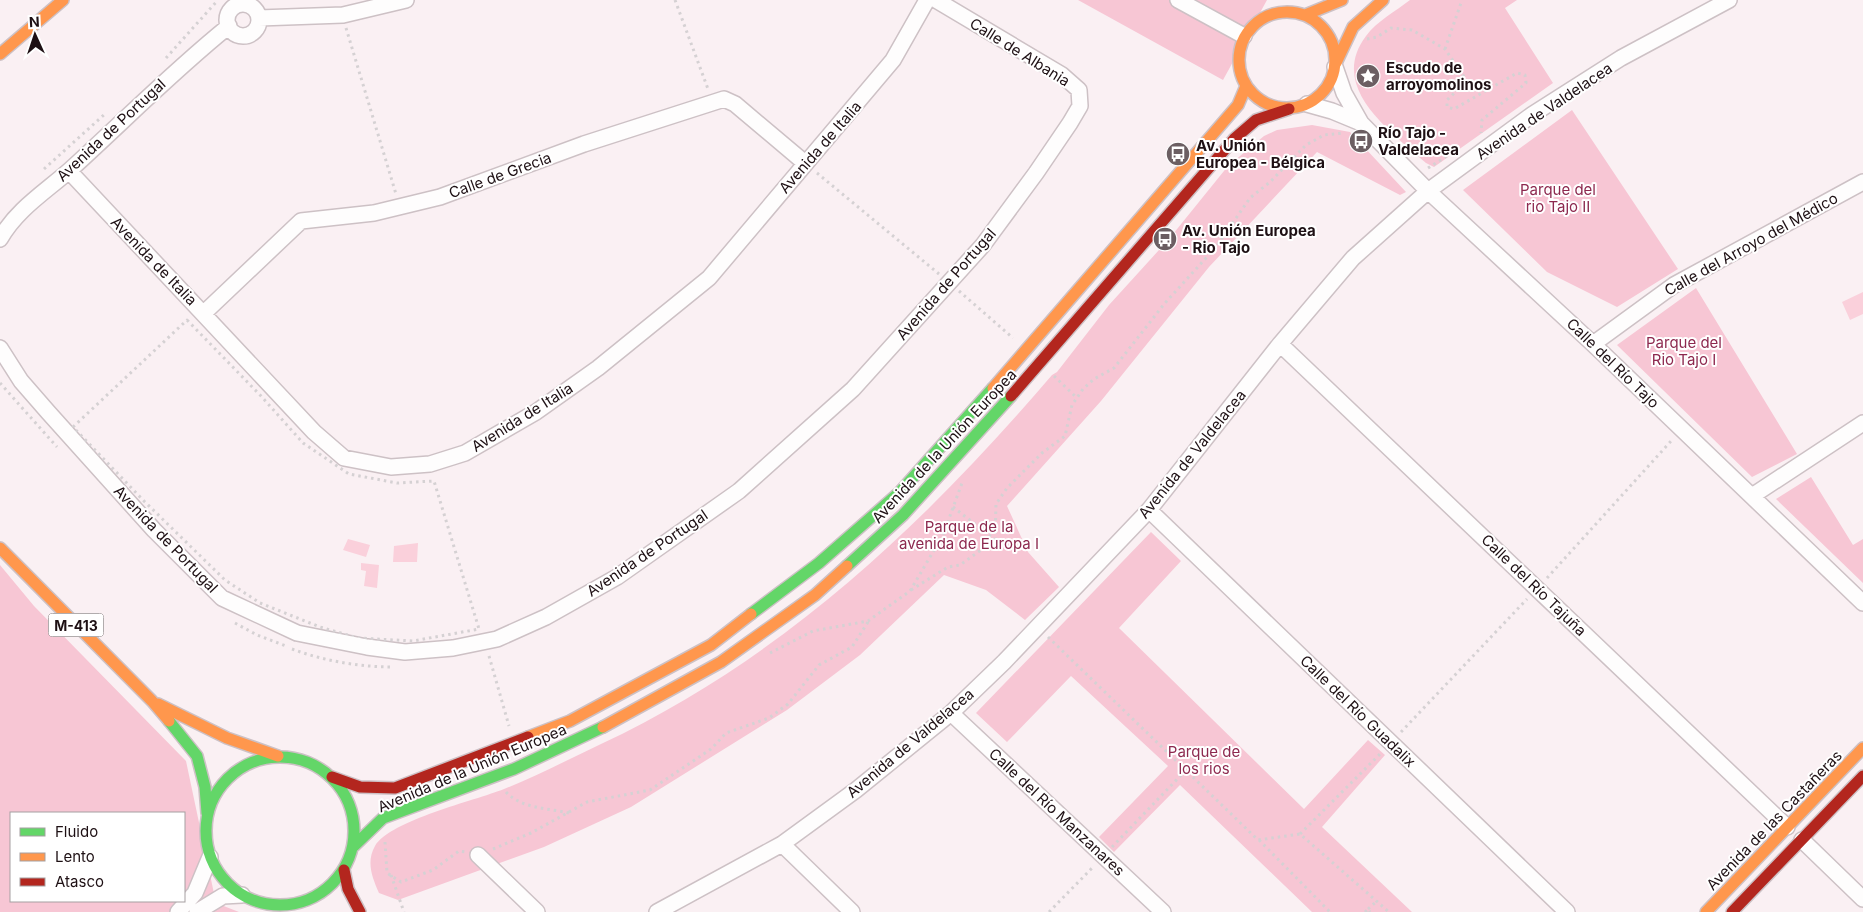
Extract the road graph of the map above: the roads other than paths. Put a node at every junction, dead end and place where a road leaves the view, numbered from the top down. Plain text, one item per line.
1 (63, 0) edge
2 (406, 0) edge
3 (927, 0) edge
4 (936, 0) edge
5 (1178, 0) edge
6 (1342, 0) edge
7 (1382, 0) edge
8 (1729, 0) edge
9 (244, 2) edge
10 (1305, 15) junction
11 (259, 18) junction
12 (229, 26) junction
13 (1244, 36) junction
14 (0, 54) edge
15 (1335, 65) junction
16 (1246, 86) junction
17 (1079, 90) joint
18 (1307, 104) junction
19 (1289, 108) junction
20 (1356, 128) junction
21 (805, 163) junction
22 (68, 172) junction
23 (1863, 182) edge
24 (1428, 191) junction
25 (0, 240) edge
26 (204, 313) junction
27 (1280, 344) junction
28 (1593, 344) junction
29 (0, 348) edge
30 (1863, 423) edge
31 (1752, 496) junction
32 (1149, 510) junction
33 (0, 548) edge
34 (1863, 603) edge
35 (152, 701) junction
36 (952, 713) junction
37 (1863, 748) edge
38 (278, 756) junction
39 (1863, 776) edge
40 (332, 777) junction
41 (207, 815) junction
42 (1788, 827) junction
43 (1802, 840) junction
44 (782, 844) junction
45 (354, 846) junction
46 (478, 855) road end
47 (210, 857) junction
48 (344, 870) junction
49 (242, 895) junction
50 (1863, 899) edge
51 (278, 905) junction
52 (178, 912) edge
53 (197, 912) edge
54 (294, 912) edge
55 (360, 912) edge
56 (537, 912) edge
57 (657, 912) edge
58 (852, 912) edge
59 (1163, 912) edge
60 (1567, 912) edge
61 (1706, 912) edge
62 (1732, 912) edge

1 - 14 main road
2 - 11 street
3 - 21 street, Avenida de Italia
4 - 17 street, Calle de Albania
5 - 13 street
6 - 10 main road
7 - 15 main road
8 - 24 street, Avenida de Valdelacea
9 - 11 street
9 - 12 street
10 - 13 main road
10 - 15 main road
11 - 12 street
12 - 22 street, Avenida de Portugal
13 - 16 main road
15 - 18 main road
15 - 20 street, Calle del Río Tajo
16 - 19 main road
16 - 40 main road, Avenida de la Unión Europea
17 - 29 street, Avenida de Portugal
18 - 19 main road
18 - 20 street, Calle del Río Tajo
19 - 45 main road, Avenida de la Unión Europea
20 - 24 street, Calle del Río Tajo
21 - 26 street, Calle de Grecia
21 - 26 street, Avenida de Italia
22 - 25 street, Avenida de Portugal
22 - 26 street, Avenida de Italia
23 - 28 street, Calle del Arroyo del Médico
24 - 27 street, Avenida de Valdelacea
24 - 28 street, Calle del Río Tajo
27 - 32 street, Avenida de Valdelacea
27 - 42 street, Calle del Río Tajuña
28 - 31 street, Calle del Río Tajo
30 - 31 street
31 - 34 street, Calle del Río Tajo
32 - 36 street, Avenida de Valdelacea
32 - 60 street, Calle del Río Guadalix
33 - 35 main road, M-413
35 - 38 main road, M-413
35 - 41 main road, M-413
36 - 44 street, Avenida de Valdelacea
36 - 59 street, Calle del Río Manzanares
37 - 42 main road, Avenida de las Castañeras
38 - 40 main road, M-413
38 - 41 main road, M-413
39 - 43 main road
40 - 45 main road, M-413
41 - 47 main road, M-413
42 - 61 main road, Avenida de las Castañeras
43 - 50 street
43 - 62 main road
44 - 57 street, Avenida de Valdelacea
44 - 58 street
45 - 48 main road, M-413
46 - 56 street
47 - 49 main road, M-413
47 - 52 street
48 - 51 main road, M-413
48 - 55 main road
49 - 51 main road, M-413
49 - 53 street
51 - 54 main road, M-413

